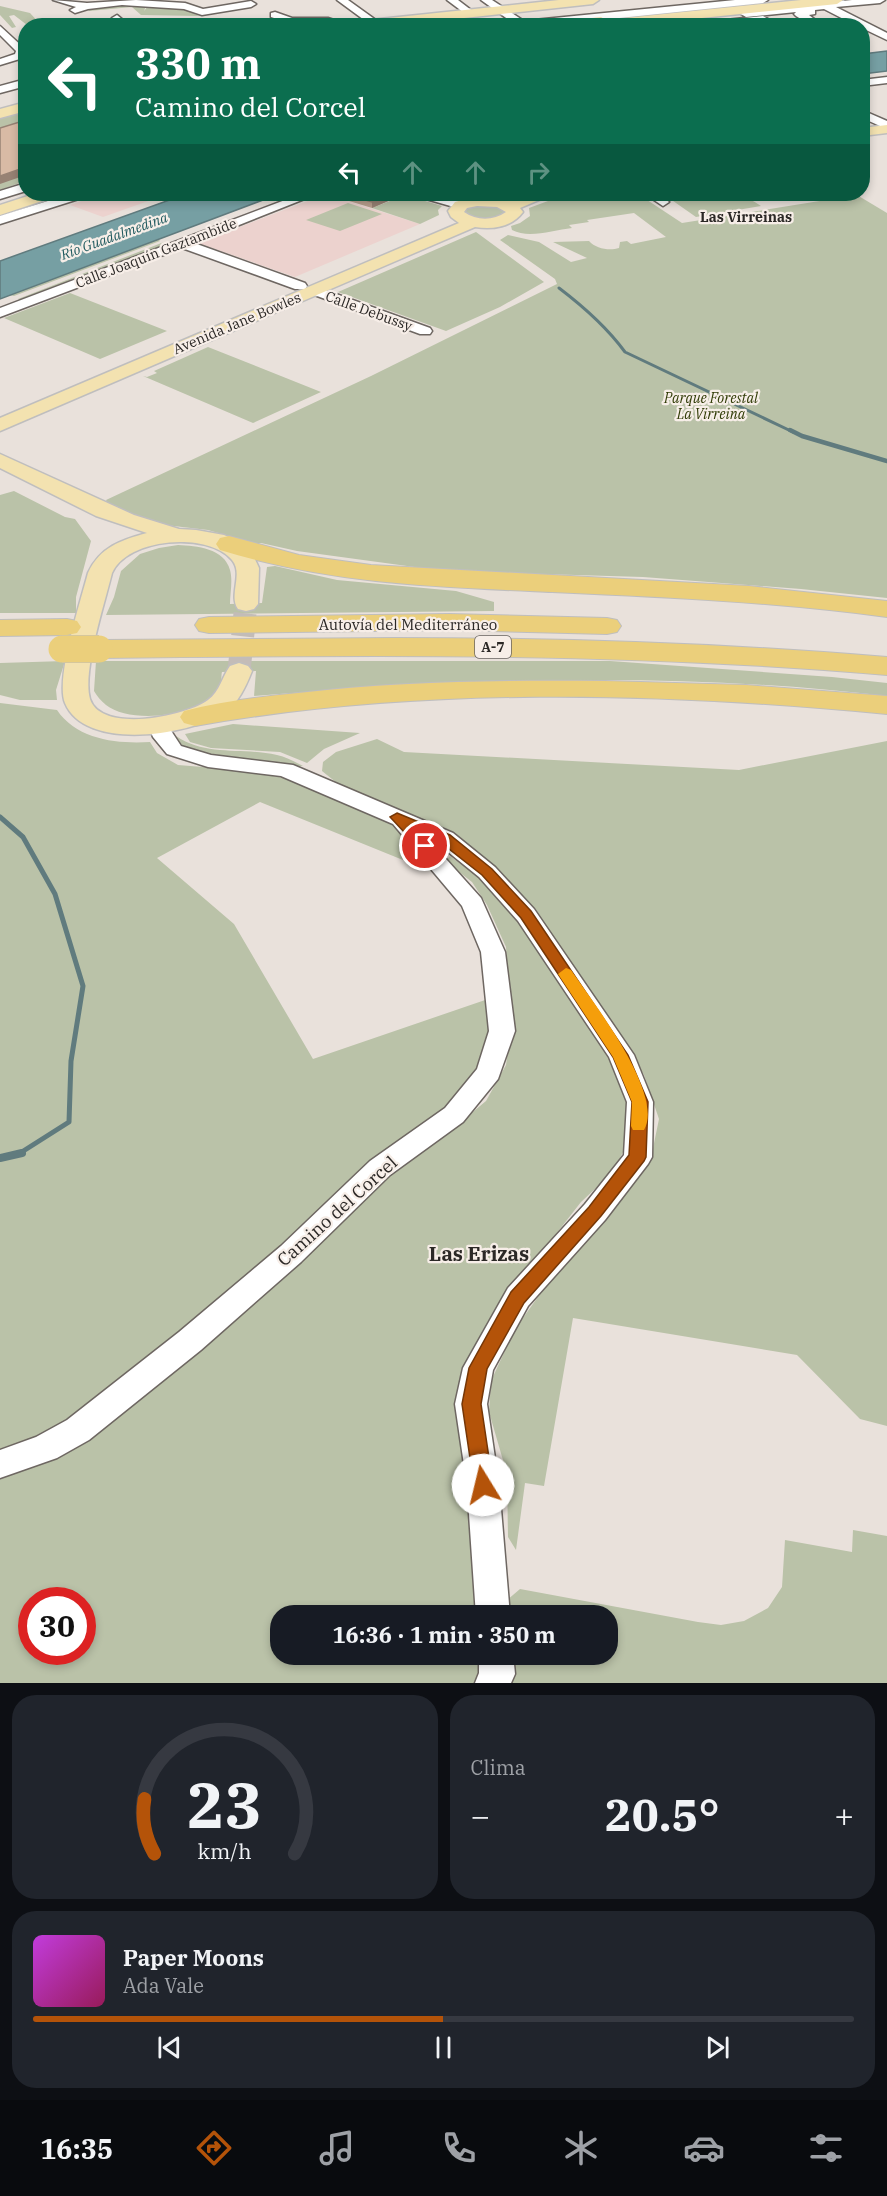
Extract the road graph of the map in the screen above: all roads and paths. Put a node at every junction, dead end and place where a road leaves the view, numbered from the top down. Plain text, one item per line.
1 (346, 0) edge
2 (452, 0) edge
3 (486, 0) edge
4 (593, 0) edge
5 (652, 0) edge
6 (763, 0) edge
7 (808, 0) edge
8 (880, 0) edge
9 (62, 1) edge
10 (122, 1) edge
11 (185, 3) edge
12 (547, 3) edge
13 (251, 4) dead end
14 (87, 6) junction
15 (834, 7) edge
16 (887, 7) edge
17 (682, 8) junction
18 (501, 10) junction
19 (760, 12) junction
20 (470, 13) junction
21 (661, 13) junction
22 (275, 15) dead end
23 (280, 18) edge
24 (369, 18) edge
25 (422, 18) edge
26 (512, 18) edge
27 (554, 18) edge
28 (609, 18) edge
29 (631, 18) edge
30 (673, 18) edge
31 (690, 18) edge
32 (698, 18) edge
33 (712, 18) edge
34 (716, 18) edge
35 (721, 18) edge
36 (770, 18) edge
37 (809, 18) edge
38 (850, 18) edge
39 (860, 18) edge
40 (886, 25) edge
41 (870, 30) edge
42 (2, 33) edge
43 (887, 39) edge
44 (870, 43) edge
45 (18, 48) edge
46 (18, 56) edge
47 (0, 62) edge
48 (887, 80) edge
49 (870, 83) edge
50 (18, 84) edge
51 (0, 90) edge
52 (18, 96) edge
53 (18, 108) edge
54 (0, 114) edge
55 (870, 118) edge
56 (887, 128) edge
57 (870, 131) edge
58 (887, 134) edge
59 (870, 136) edge
60 (18, 189) edge
61 (0, 195) edge
62 (18, 198) edge
63 (27, 201) edge
64 (59, 201) edge
65 (292, 201) edge
66 (437, 201) edge
67 (477, 201) edge
68 (477, 201) edge
69 (493, 201) edge
70 (515, 201) edge
71 (0, 204) edge
72 (0, 210) edge
73 (465, 215) junction
74 (0, 220) edge
75 (181, 243) junction
76 (307, 288) junction
77 (0, 313) edge
78 (425, 331) dead end
79 (0, 413) edge
80 (0, 425) edge
81 (0, 460) edge
82 (0, 470) edge
83 (186, 536) junction
84 (229, 544) junction
85 (106, 561) junction
86 (246, 604) tunnel mouth
87 (887, 609) edge
88 (0, 628) edge
89 (65, 638) junction
90 (101, 638) junction
91 (887, 645) edge
92 (0, 650) edge
93 (887, 666) edge
94 (239, 671) tunnel mouth
95 (887, 705) edge
96 (195, 717) junction
97 (159, 727) junction
98 (397, 817) junction
99 (0, 1464) edge
100 (493, 1605) edge
101 (497, 1665) edge
102 (493, 1683) edge

1 - 24 street
2 - 20 street
3 - 18 street
4 - 12 main road
5 - 21 street
6 - 17 street
7 - 33 main road
8 - 15 street
9 - 14 street
9 - 14 street
10 - 11 street
10 - 14 street
11 - 13 street
12 - 18 main road
12 - 27 street
15 - 16 street
15 - 19 street
15 - 35 main road
15 - 37 street
15 - 38 street
17 - 21 street
17 - 32 street
18 - 20 main road
18 - 26 street
19 - 34 street
19 - 36 street
20 - 25 main road
21 - 28 main road
21 - 29 main road
21 - 30 street
21 - 31 main road
22 - 23 street
39 - 40 street
41 - 43 street
42 - 45 street
43 - 44 street
46 - 47 street
48 - 49 street
50 - 51 street
51 - 52 street
53 - 54 main road
55 - 56 street
56 - 57 main road
58 - 59 main road
60 - 61 street
62 - 71 main road
63 - 72 main road
64 - 74 street
65 - 75 street, Calle Joaquín Gaztambide
66 - 73 street
67 - 69 main road
68 - 73 main road
70 - 73 main road
73 - 76 main road, Avenida Jane Bowles
75 - 76 street, Calle Debussy
75 - 77 street, Calle Joaquín Gaztambide
76 - 78 street, Calle Debussy
76 - 79 main road, Avenida Jane Bowles
76 - 80 main road, Avenida Jane Bowles
81 - 83 main road
82 - 85 main road
83 - 84 main road
83 - 85 main road
84 - 86 main road
84 - 87 highway
85 - 97 main road
88 - 89 highway, Autovía del Mediterráneo / A-7
89 - 90 highway, Autovía del Mediterráneo / A-7, bridge
89 - 92 highway, Autovía del Mediterráneo / A-7
90 - 91 highway, Autovía del Mediterráneo / A-7
90 - 93 highway, Autovía del Mediterráneo / A-7
94 - 96 main road
95 - 96 highway
96 - 97 main road
97 - 98 street
98 - 99 street, Camino del Corcel
98 - 100 street
101 - 102 street

